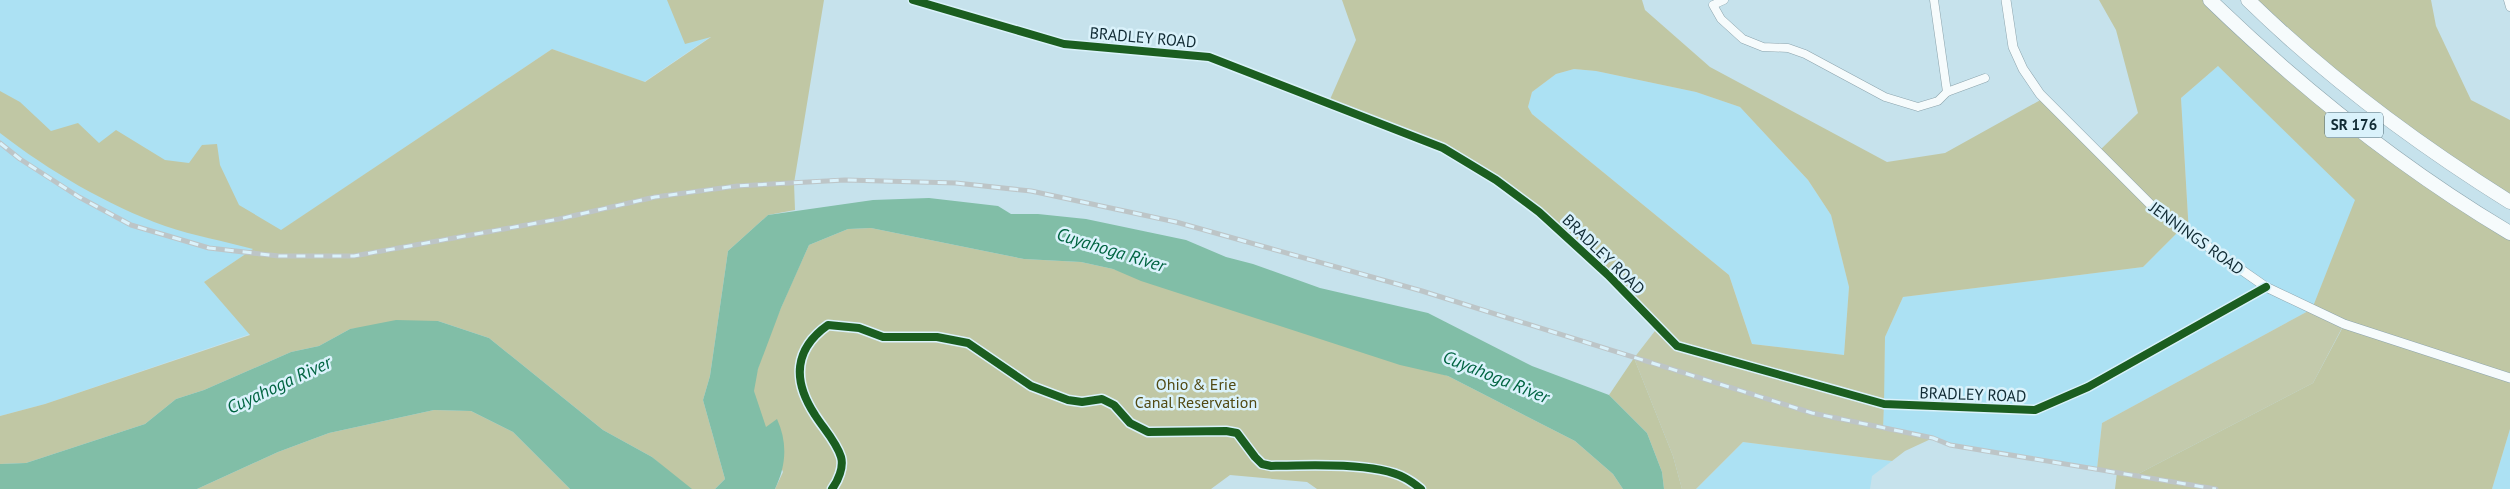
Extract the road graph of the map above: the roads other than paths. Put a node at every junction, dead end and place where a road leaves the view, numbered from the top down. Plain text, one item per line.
1 (913, 0) edge
2 (1724, 0) edge
3 (1934, 0) edge
4 (2006, 0) edge
5 (2210, 0) edge
6 (2248, 0) edge
7 (2508, 0) edge
8 (2510, 7) edge
9 (1985, 78) dead end
10 (1947, 92) junction
11 (2510, 202) edge
12 (2510, 233) edge
13 (2266, 287) junction
14 (2510, 378) edge

1 - 13 street, BRADLEY ROAD
2 - 10 street
3 - 10 street
4 - 13 street, JENNINGS ROAD
5 - 12 highway, SR 176
6 - 11 highway, SR 176
7 - 8 street
9 - 10 street
13 - 14 street, JENNINGS ROAD

